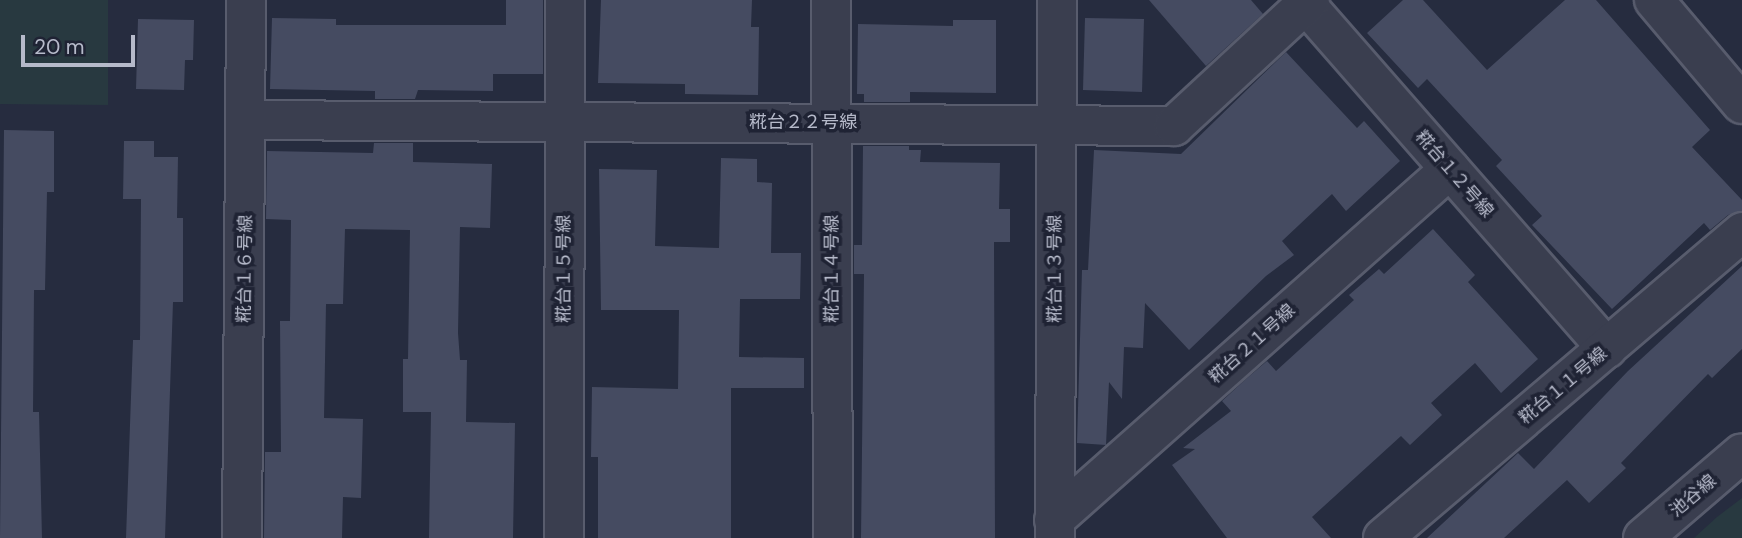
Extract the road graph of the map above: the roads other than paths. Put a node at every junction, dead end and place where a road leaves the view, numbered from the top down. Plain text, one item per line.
1 (246, 0) edge
2 (565, 0) edge
3 (831, 0) edge
4 (1057, 0) edge
5 (1654, 0) edge
6 (1305, 1) edge
7 (1742, 104) edge
8 (246, 120) junction
9 (564, 121) junction
10 (831, 122) junction
11 (1056, 123) junction
12 (1450, 169) junction
13 (1742, 232) edge
14 (1607, 349) junction
15 (1742, 453) edge
16 (1054, 529) edge
17 (242, 538) edge
18 (565, 538) edge
19 (833, 538) edge
20 (1384, 538) edge
21 (1643, 538) edge

1 - 8 street, 糀台１６号線
2 - 9 street, 糀台１５号線
3 - 10 street, 糀台１４号線
4 - 11 street, 糀台１３号線
5 - 7 street
6 - 11 street, 糀台２２号線
6 - 12 street, 糀台１２号線
8 - 9 street, 糀台２２号線
8 - 17 street, 糀台１６号線
9 - 10 street, 糀台２２号線
9 - 18 street, 糀台１５号線
10 - 11 street, 糀台２２号線
10 - 19 street, 糀台１４号線
11 - 16 street, 糀台１３号線
12 - 14 street, 糀台１２号線
12 - 16 street, 糀台２１号線
13 - 14 street, 糀台１１号線
14 - 20 street, 糀台１１号線
15 - 21 street, 池谷線

